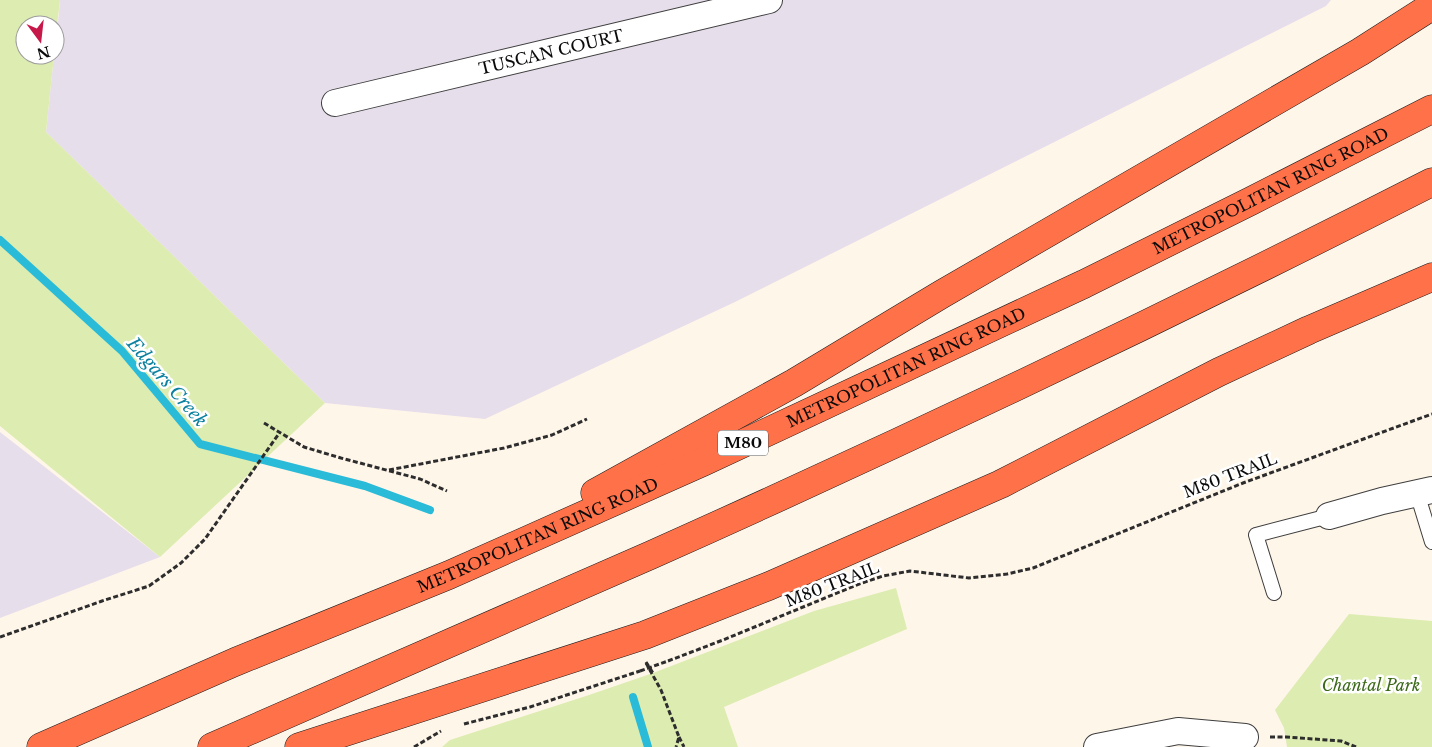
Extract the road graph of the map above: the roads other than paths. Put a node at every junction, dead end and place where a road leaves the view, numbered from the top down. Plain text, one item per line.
1 (769, 0) edge
2 (1432, 6) edge
3 (335, 103) dead end
4 (1432, 109) edge
5 (1432, 182) edge
6 (1432, 277) edge
7 (1425, 491) edge
8 (1329, 516) joint
9 (1432, 542) edge
10 (449, 574) junction
11 (1274, 593) dead end
12 (1245, 738) road end
13 (41, 747) edge
14 (212, 747) edge
15 (299, 747) edge
16 (1097, 747) edge

1 - 3 street, TUSCAN COURT
2 - 10 highway
4 - 10 highway, METROPOLITAN RING ROAD / M80
5 - 14 highway
6 - 15 highway
7 - 8 street
7 - 9 lane
8 - 11 lane
10 - 13 highway, METROPOLITAN RING ROAD / M80
12 - 16 street

